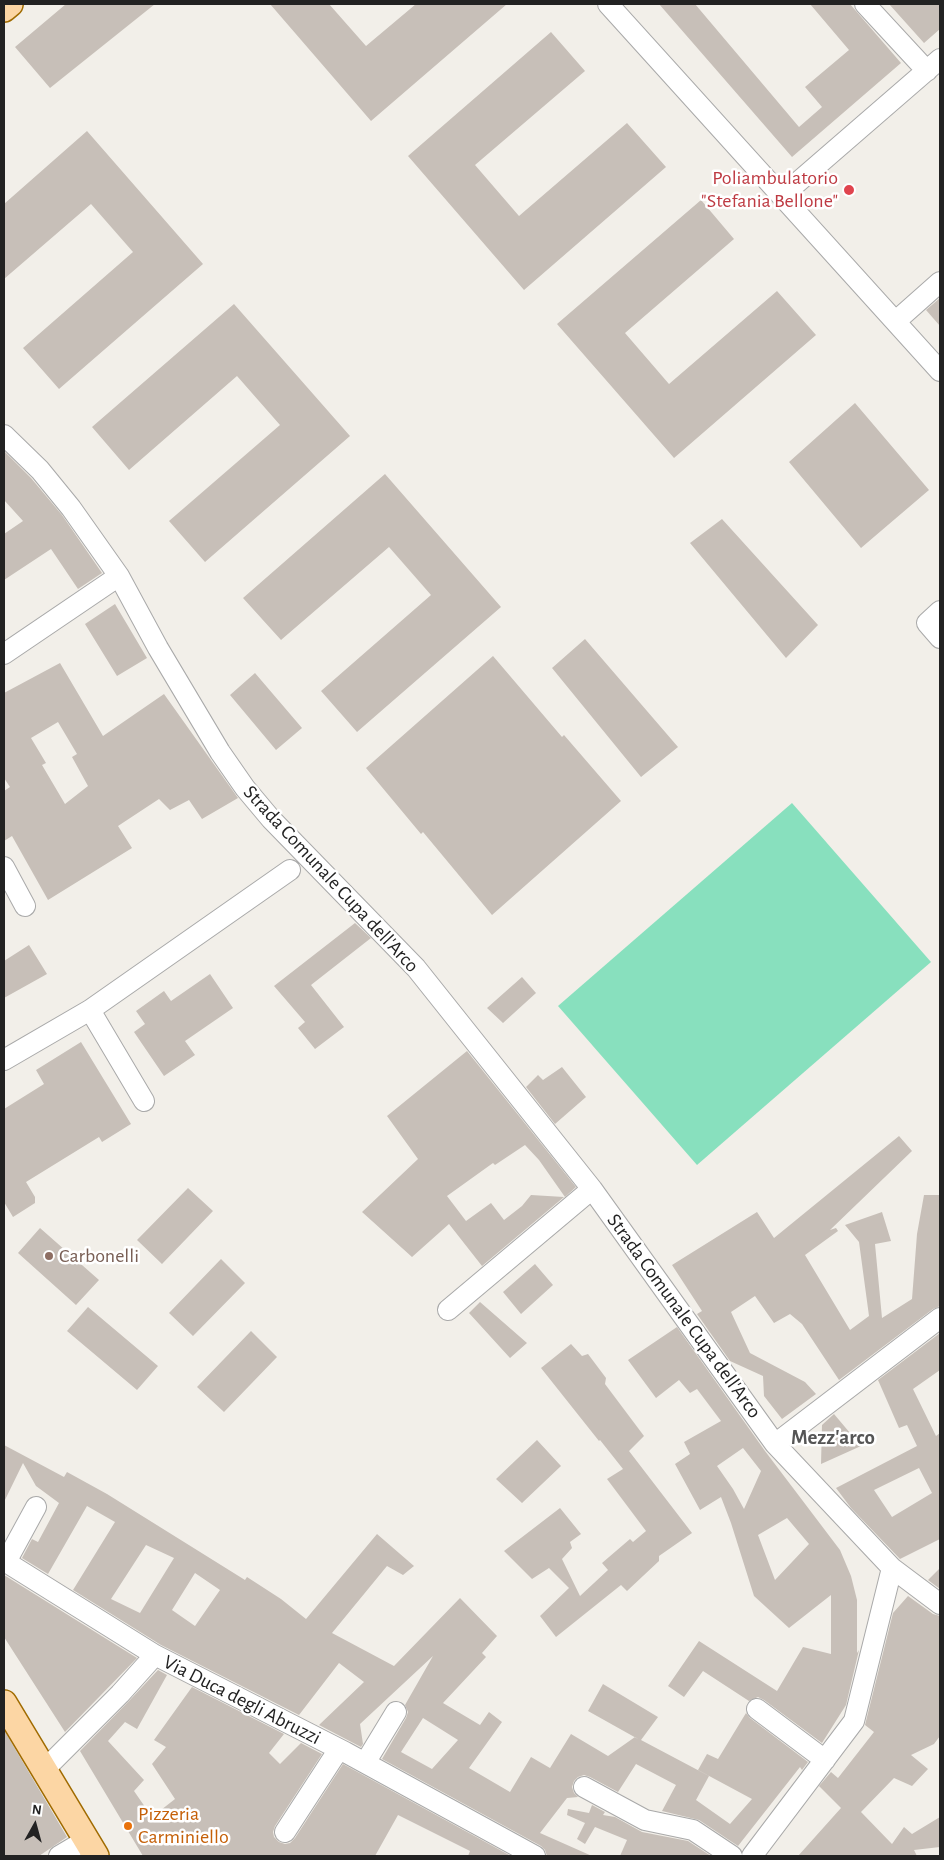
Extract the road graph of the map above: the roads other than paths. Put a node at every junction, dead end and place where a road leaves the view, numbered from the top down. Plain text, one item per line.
1 (10, 4) edge
2 (865, 4) edge
3 (615, 6) edge
4 (4, 9) edge
5 (934, 65) edge
6 (783, 195) junction
7 (940, 282) edge
8 (896, 321) junction
9 (940, 370) edge
10 (4, 435) edge
11 (119, 576) junction
12 (933, 617) edge
13 (940, 638) edge
14 (4, 654) edge
15 (4, 867) edge
16 (290, 870) dead end
17 (25, 906) dead end
18 (90, 1010) junction
19 (4, 1060) edge
20 (144, 1101) dead end
21 (592, 1189) junction
22 (448, 1310) dead end
23 (940, 1318) edge
24 (775, 1444) junction
25 (36, 1507) dead end
26 (892, 1568) junction
27 (940, 1604) edge
28 (155, 1655) junction
29 (4, 1703) edge
30 (757, 1709) dead end
31 (396, 1712) dead end
32 (340, 1749) junction
33 (825, 1760) junction
34 (365, 1763) junction
35 (44, 1770) junction
36 (584, 1787) dead end
37 (285, 1832) dead end
38 (91, 1848) edge
39 (59, 1856) edge
40 (535, 1856) edge
41 (732, 1856) edge
42 (752, 1856) edge

1 - 4 main road
2 - 5 street
3 - 6 street
5 - 6 street
6 - 8 street
7 - 8 street
8 - 9 street
10 - 11 street, Strada Comunale Cupa dell'Arco
11 - 14 street
11 - 21 street, Strada Comunale Cupa dell'Arco
12 - 13 street
15 - 17 street
16 - 18 street
18 - 19 street
18 - 20 street
21 - 22 street
21 - 24 street, Strada Comunale Cupa dell'Arco
23 - 24 street
24 - 26 street, Strada Comunale Cupa dell'Arco
25 - 28 street
26 - 27 street, Strada Comunale Cupa dell'Arco
26 - 33 street
28 - 32 street, Via Duca degli Abruzzi
28 - 35 street, Via Duca degli Abruzzi
29 - 35 main road
30 - 33 street
31 - 34 street
32 - 34 street, Via Duca degli Abruzzi
32 - 37 street
33 - 42 street
34 - 40 street, Via Duca degli Abruzzi
35 - 38 main road
36 - 41 street
38 - 39 street

